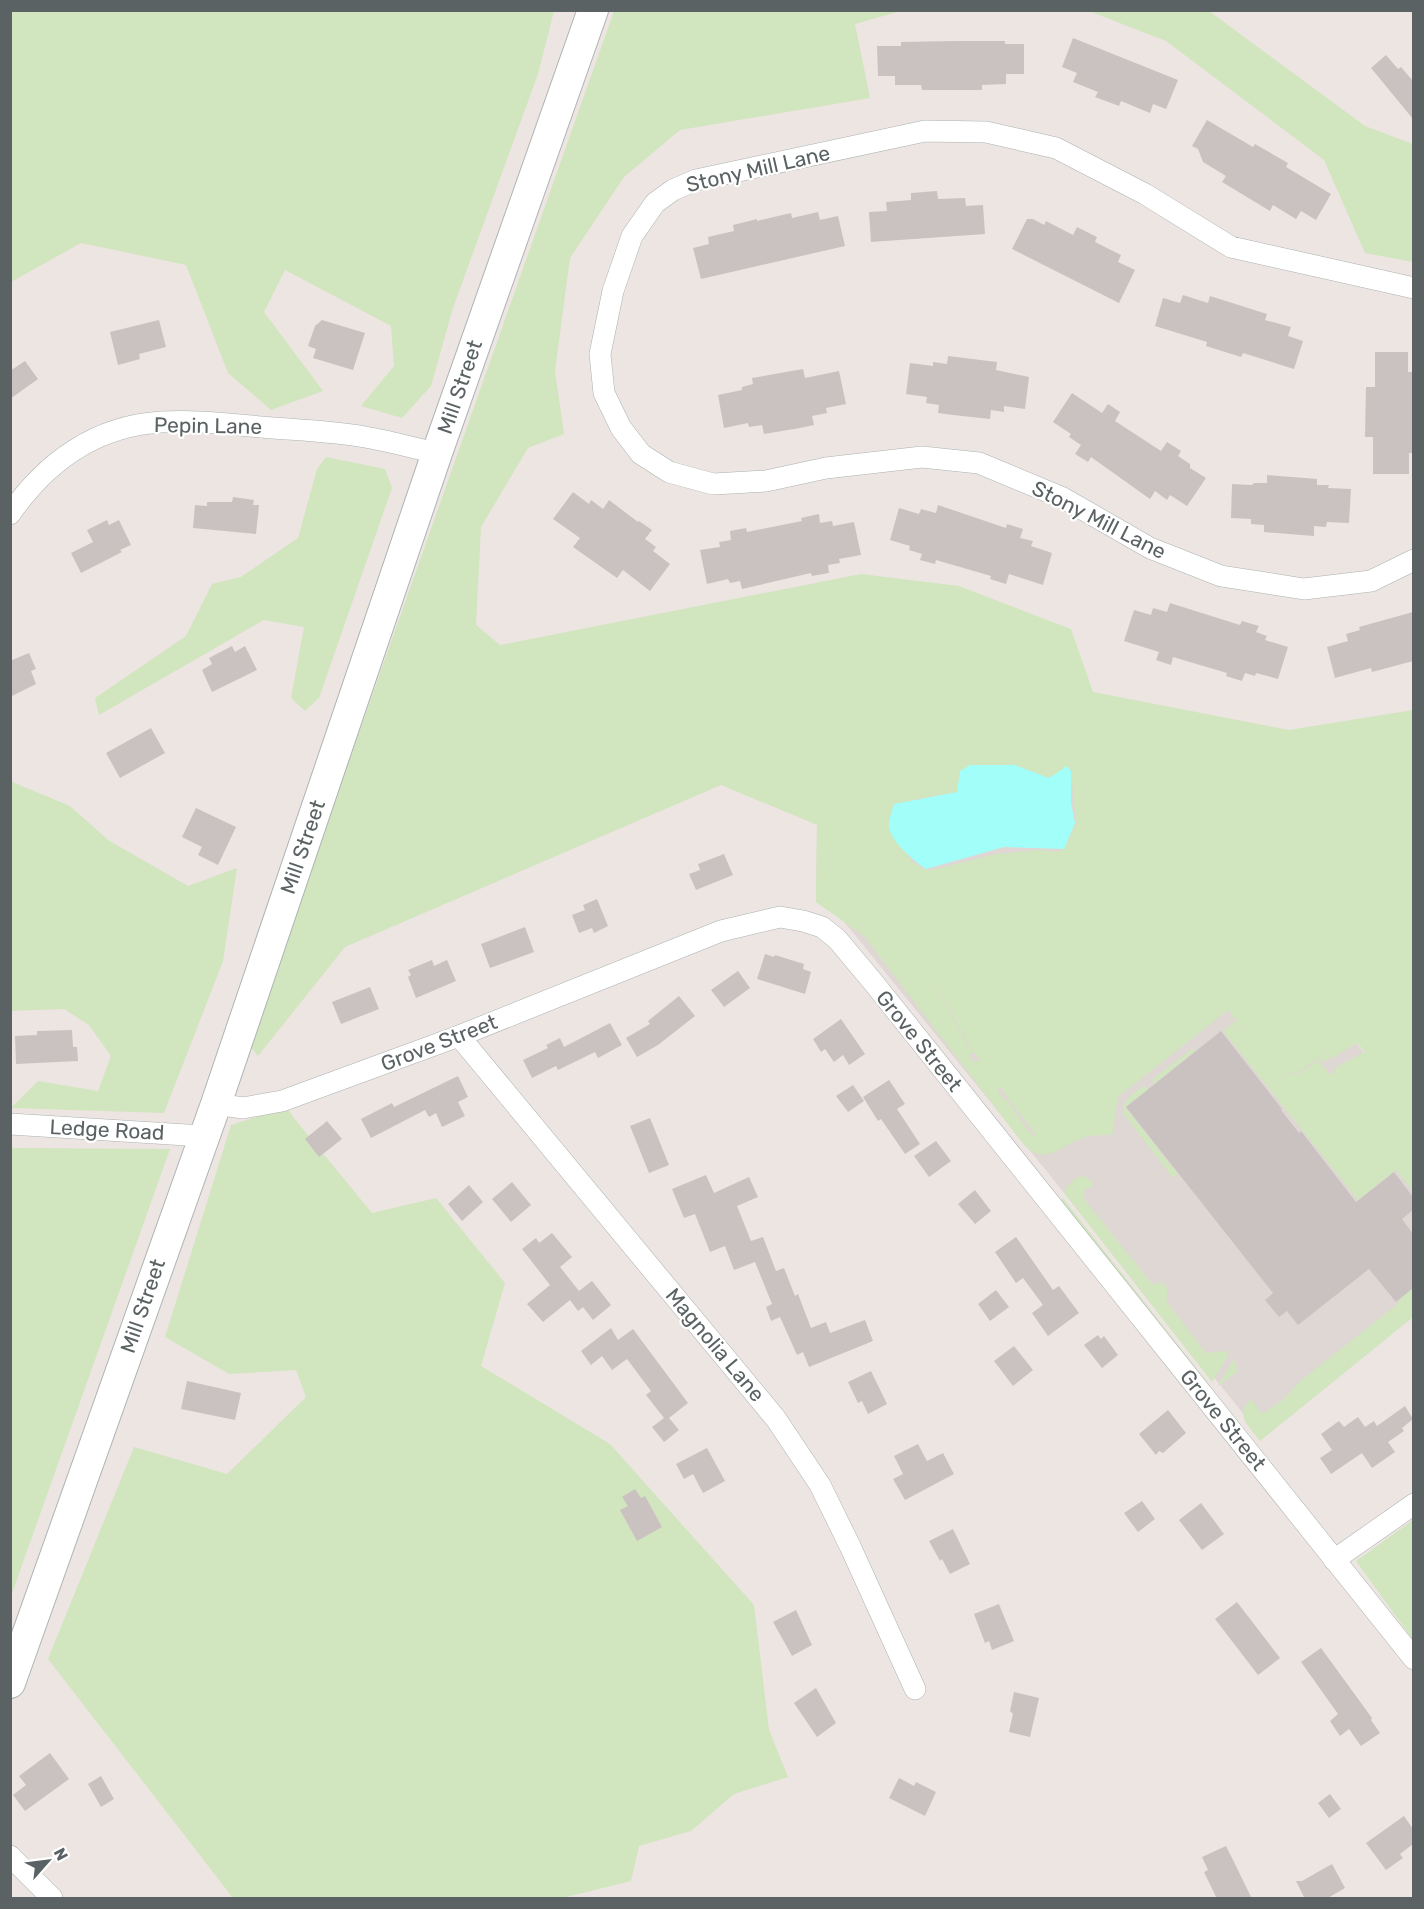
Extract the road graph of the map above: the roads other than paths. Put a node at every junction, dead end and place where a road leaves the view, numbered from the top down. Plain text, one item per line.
1 (593, 10) edge
2 (1413, 288) edge
3 (437, 453) junction
4 (10, 514) edge
5 (1413, 560) edge
6 (459, 1036) junction
7 (216, 1104) junction
8 (10, 1124) edge
9 (203, 1136) junction
10 (1413, 1504) edge
11 (1334, 1560) junction
12 (1413, 1659) edge
13 (10, 1683) edge
14 (915, 1689) dead end
15 (10, 1856) edge
16 (52, 1899) edge

1 - 3 main road, Mill Street
2 - 5 street, Stony Mill Lane
3 - 4 street, Pepin Lane
3 - 7 main road, Mill Street
6 - 7 street, Grove Street
6 - 11 street, Grove Street
6 - 14 street, Magnolia Lane
7 - 9 main road, Mill Street
8 - 9 street, Ledge Road
9 - 13 main road, Mill Street
10 - 11 street
11 - 12 street, Grove Street
15 - 16 street

